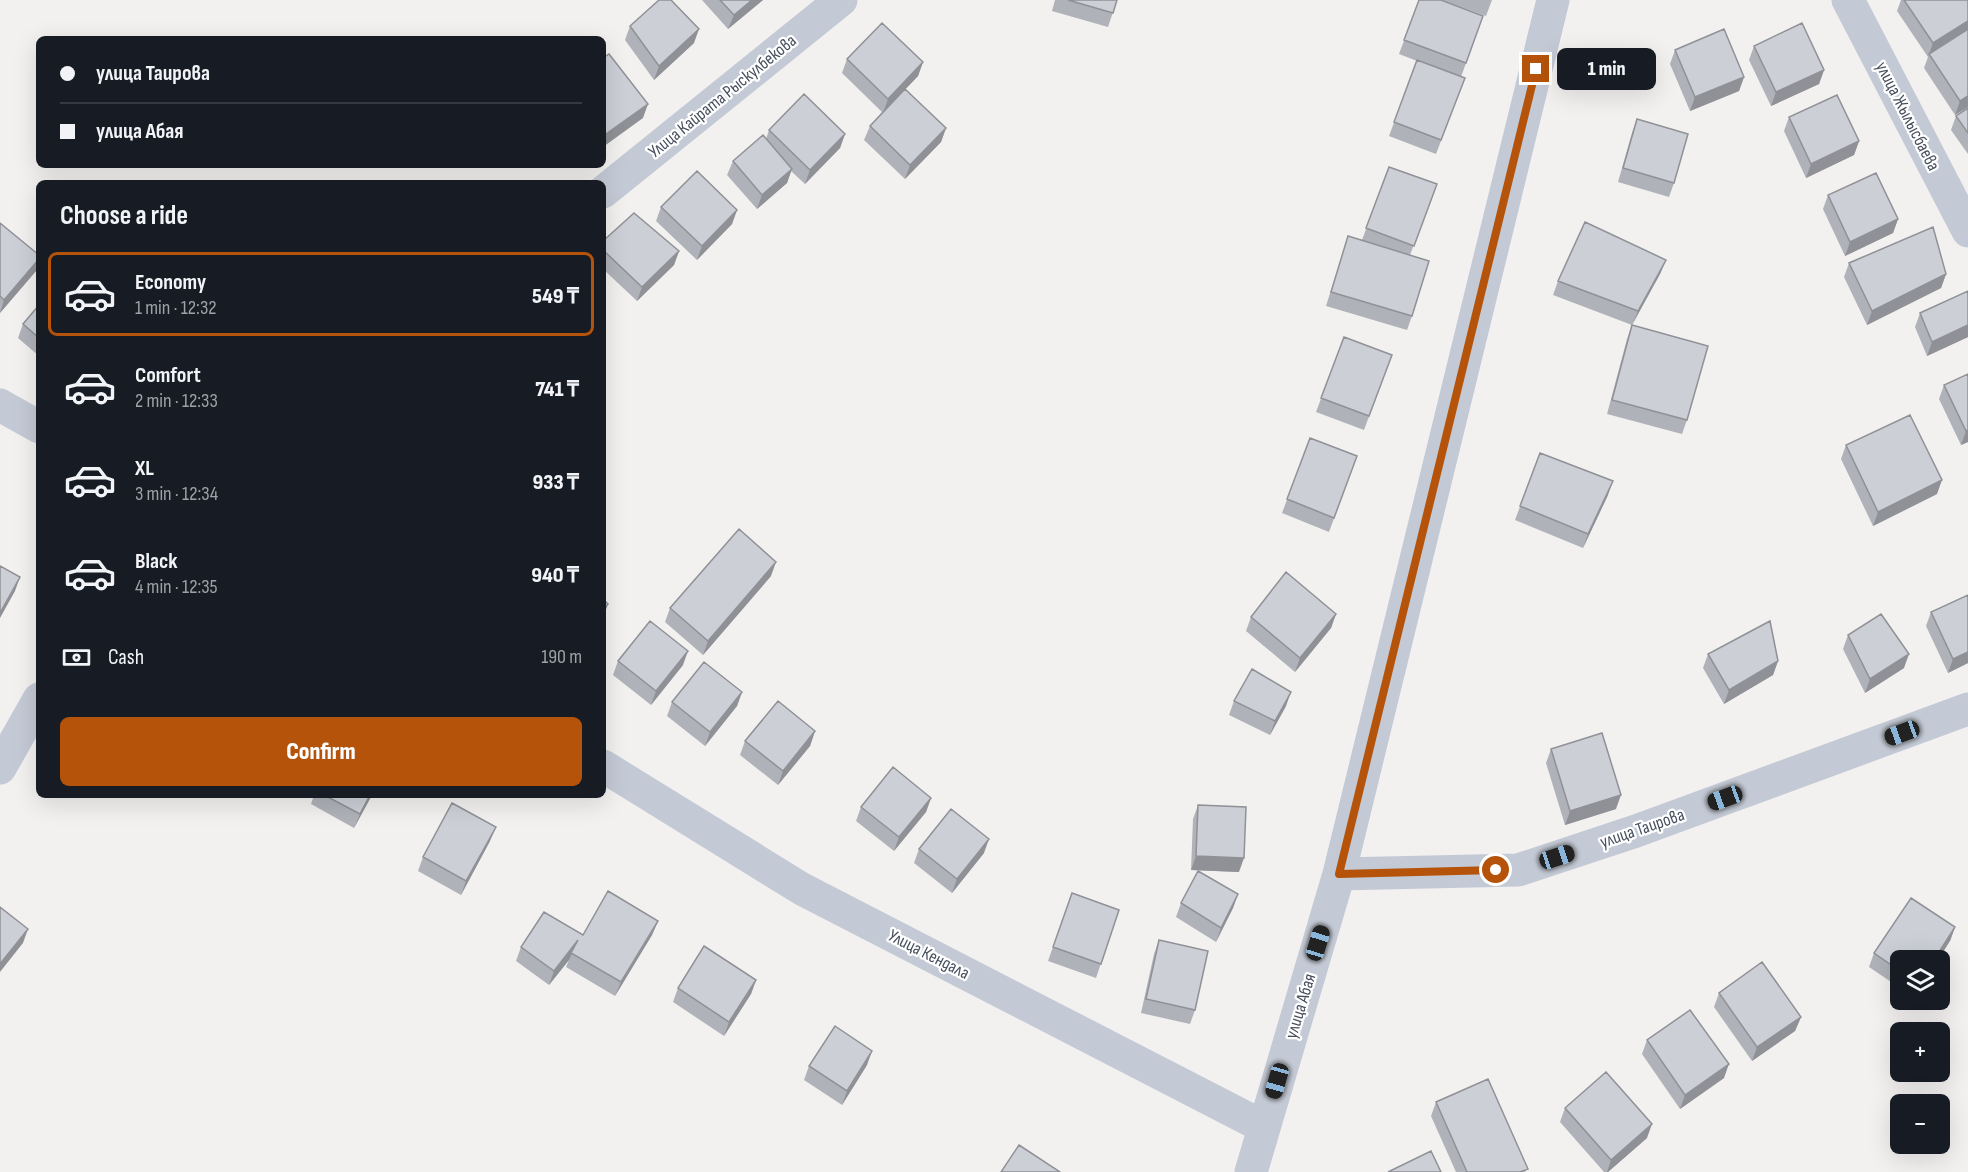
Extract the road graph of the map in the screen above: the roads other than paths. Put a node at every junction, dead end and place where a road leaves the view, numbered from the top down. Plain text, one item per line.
1 (841, 0) edge
2 (1553, 0) edge
3 (1848, 0) edge
4 (606, 190) edge
5 (1968, 231) edge
6 (0, 405) edge
7 (36, 425) edge
8 (36, 704) edge
9 (1968, 709) edge
10 (0, 768) edge
11 (606, 768) edge
12 (1339, 874) junction
13 (1264, 1127) junction
14 (1251, 1172) edge

1 - 4 street, Улица Кайрата Рыскулбекова
2 - 12 street, улица Абая
3 - 5 street, улица Жылысбаева
6 - 7 street
8 - 10 street
9 - 12 street, улица Таирова
11 - 13 street, Улица Кендала
12 - 13 street, улица Абая
13 - 14 street, улица Абая

